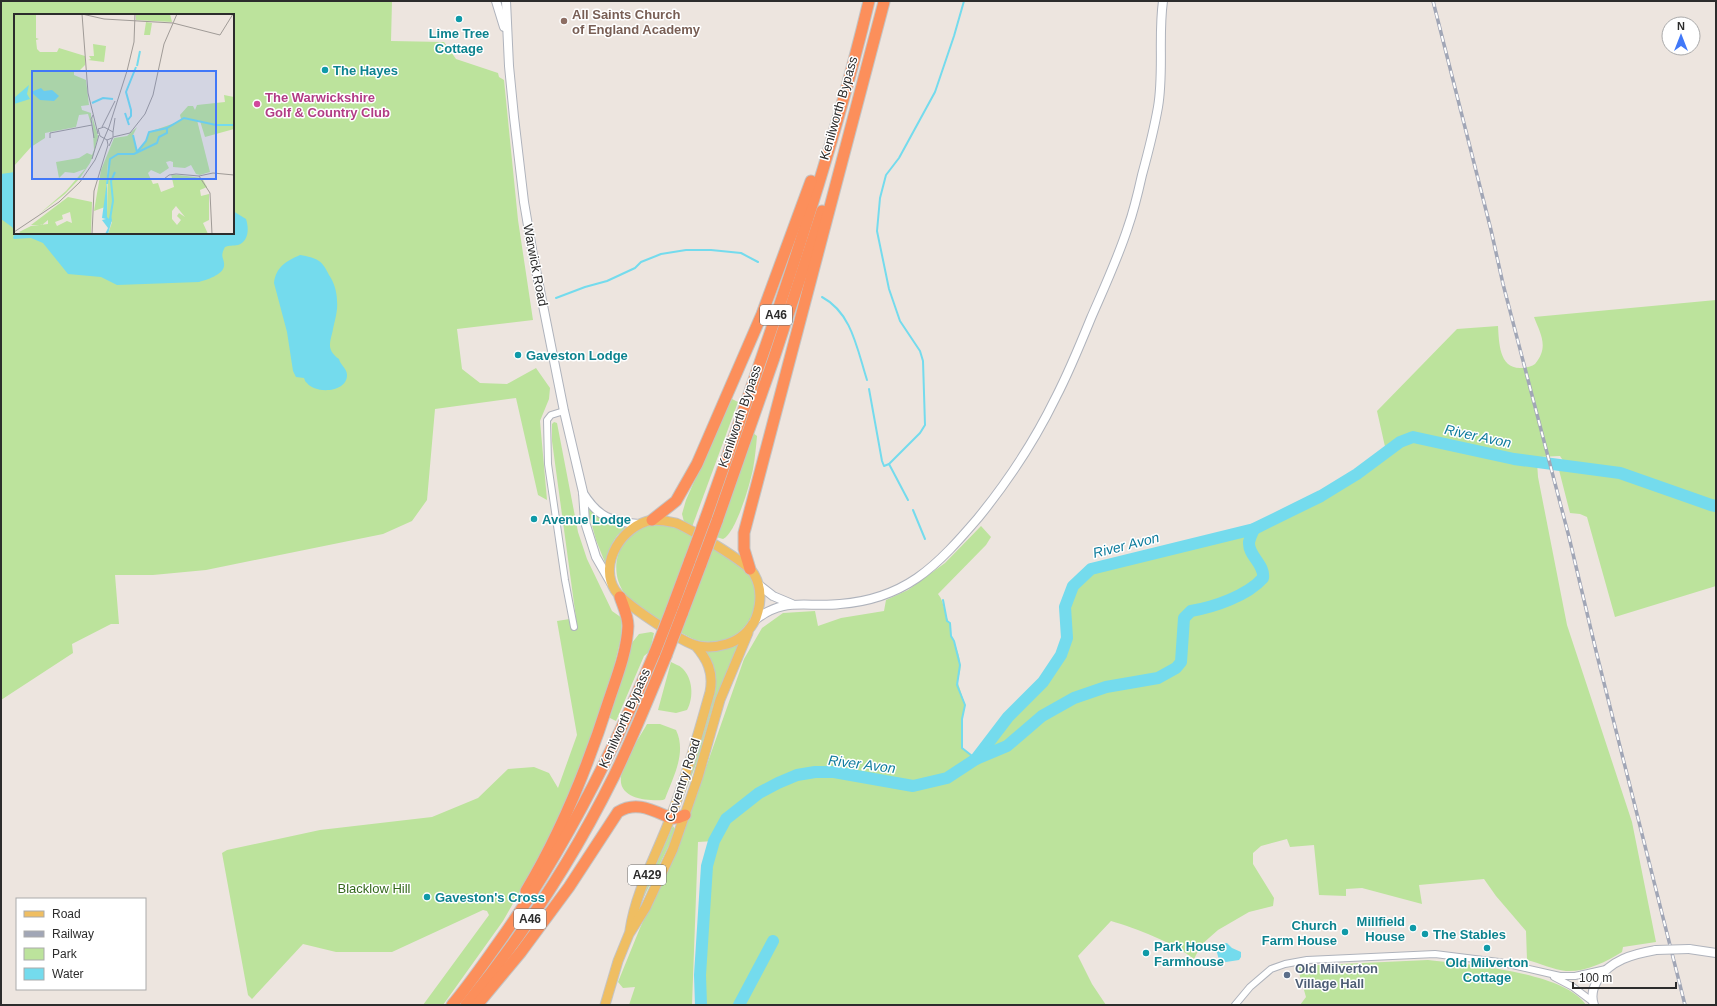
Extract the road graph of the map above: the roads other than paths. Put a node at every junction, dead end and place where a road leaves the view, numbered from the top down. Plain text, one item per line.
1 (496, 1) edge
2 (506, 1) edge
3 (869, 1) edge
4 (884, 1) edge
5 (1163, 1) edge
6 (507, 36) junction
7 (840, 111) junction
8 (564, 411) junction
9 (582, 492) junction
10 (652, 520) junction
11 (639, 524) junction
12 (750, 569) junction
13 (612, 585) junction
14 (759, 585) junction
15 (620, 597) junction
16 (793, 604) junction
17 (754, 621) junction
18 (574, 627) dead end
19 (749, 630) junction
20 (695, 645) junction
21 (685, 815) junction
22 (671, 818) junction
23 (629, 934) junction
24 (1716, 953) edge
25 (1606, 969) junction
26 (479, 970) junction
27 (1549, 975) junction
28 (1594, 1004) edge
29 (452, 1005) edge
30 (466, 1005) edge
31 (477, 1005) edge
32 (605, 1005) edge
33 (1235, 1005) edge

1 - 6 street, Warwick Road
2 - 6 street, Warwick Road
3 - 7 highway, Kenilworth Bypass / A46
4 - 12 highway
4 - 30 highway, Kenilworth Bypass / A46, bridge
5 - 16 street
6 - 8 street, Warwick Road
7 - 10 highway
7 - 26 highway, Kenilworth Bypass / A46, bridge
8 - 9 street, Warwick Road
8 - 18 street
9 - 11 street, Warwick Road
9 - 13 street, Warwick Road
10 - 11 main road
10 - 12 main road
11 - 13 main road
12 - 14 main road
13 - 15 main road
14 - 16 street
14 - 17 main road
15 - 20 main road
15 - 26 highway
16 - 17 street
17 - 19 main road
19 - 20 main road
19 - 21 main road, Coventry Road / A429
20 - 22 main road, Coventry Road / A429
21 - 22 highway
21 - 23 main road, Coventry Road / A429
22 - 23 main road, Coventry Road / A429
22 - 31 highway, A46
23 - 32 main road, Coventry Road / A429
24 - 25 street, bridge
25 - 27 street
25 - 28 street
26 - 29 highway, A46
27 - 28 street
27 - 33 street

